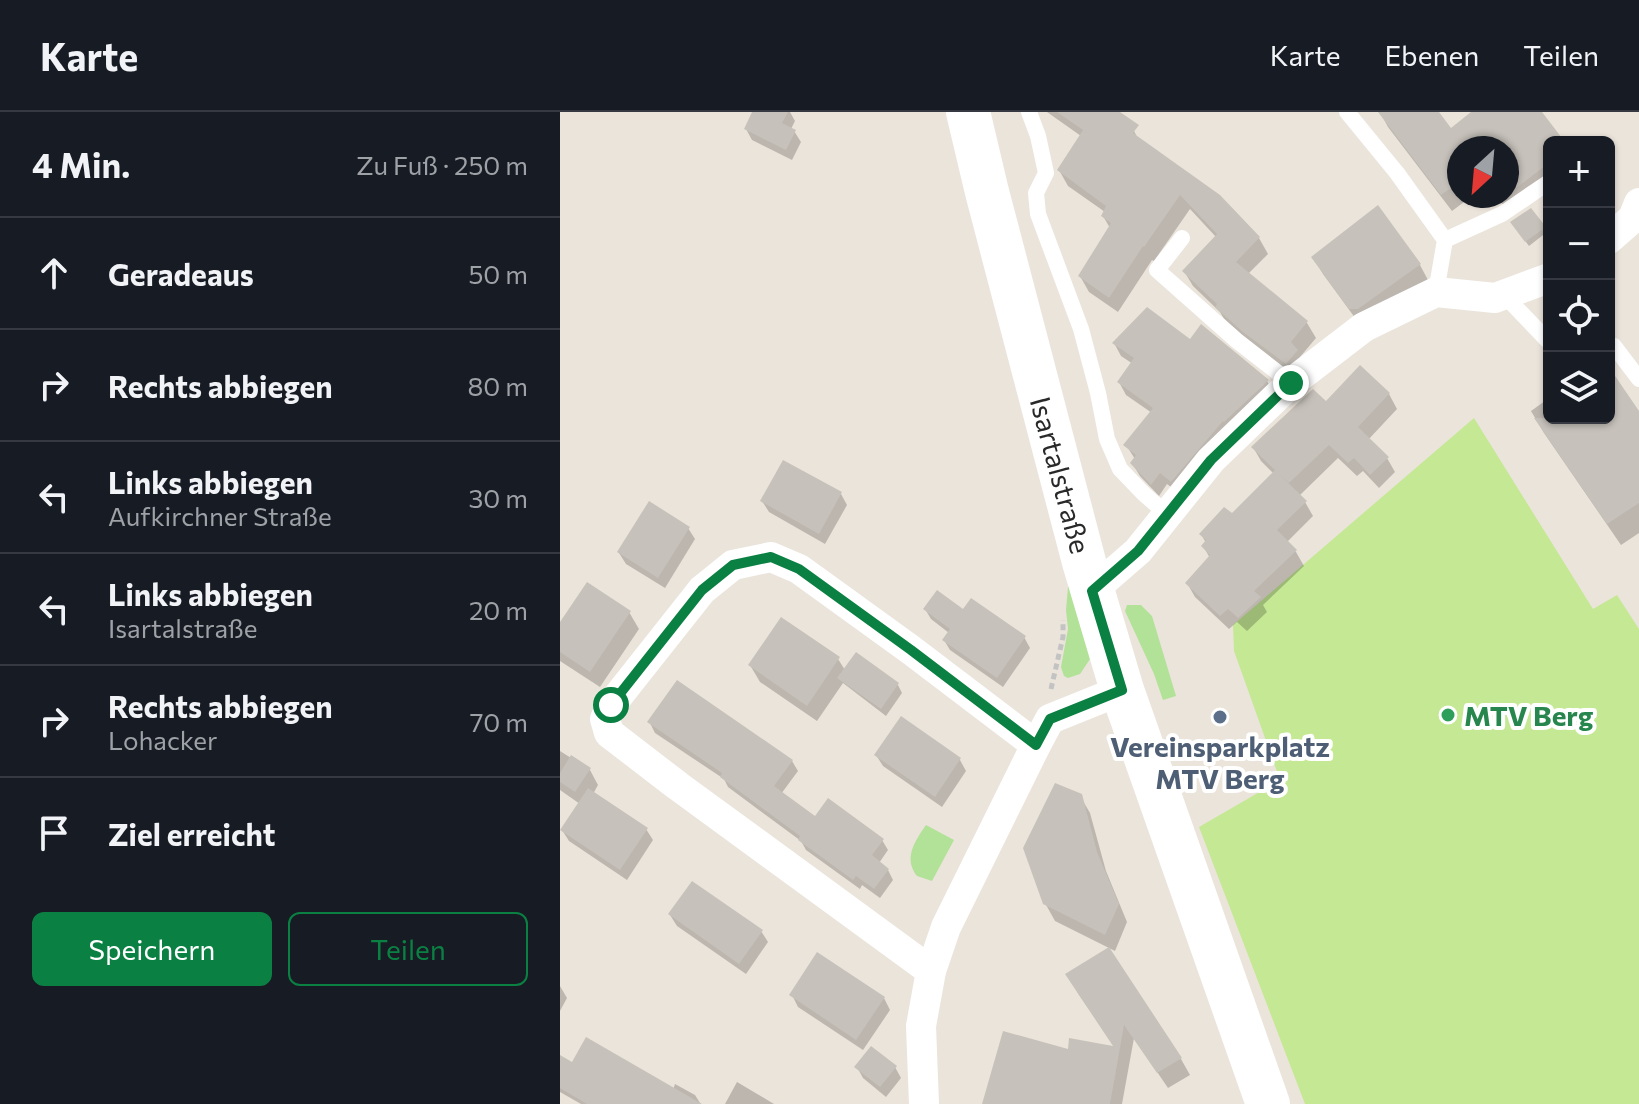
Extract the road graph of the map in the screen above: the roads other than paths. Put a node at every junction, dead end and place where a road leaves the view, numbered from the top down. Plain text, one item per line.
1 (968, 112) edge
2 (1029, 112) edge
3 (1347, 112) edge
4 (1543, 186) edge
5 (1639, 203) edge
6 (1615, 234) edge
7 (1182, 238) dead end
8 (1445, 240) junction
9 (1544, 280) edge
10 (1436, 292) junction
11 (1504, 295) junction
12 (1543, 336) edge
13 (1615, 347) edge
14 (1639, 379) edge
15 (1291, 383) junction
16 (1167, 514) junction
17 (1078, 598) junction
18 (1122, 690) junction
19 (1043, 732) junction
20 (931, 971) junction
21 (924, 1104) edge
22 (1268, 1104) edge

1 - 17 main road, Isartalstraße
2 - 16 lane
3 - 8 lane
4 - 8 lane
5 - 6 street
7 - 15 lane
8 - 10 lane
9 - 11 street
10 - 11 street
10 - 15 street
11 - 12 lane
13 - 14 lane
15 - 16 street
16 - 17 street
17 - 18 main road, Isartalstraße
18 - 19 street
18 - 22 main road, Isartalstraße
19 - 20 street
19 - 20 street
20 - 21 street

